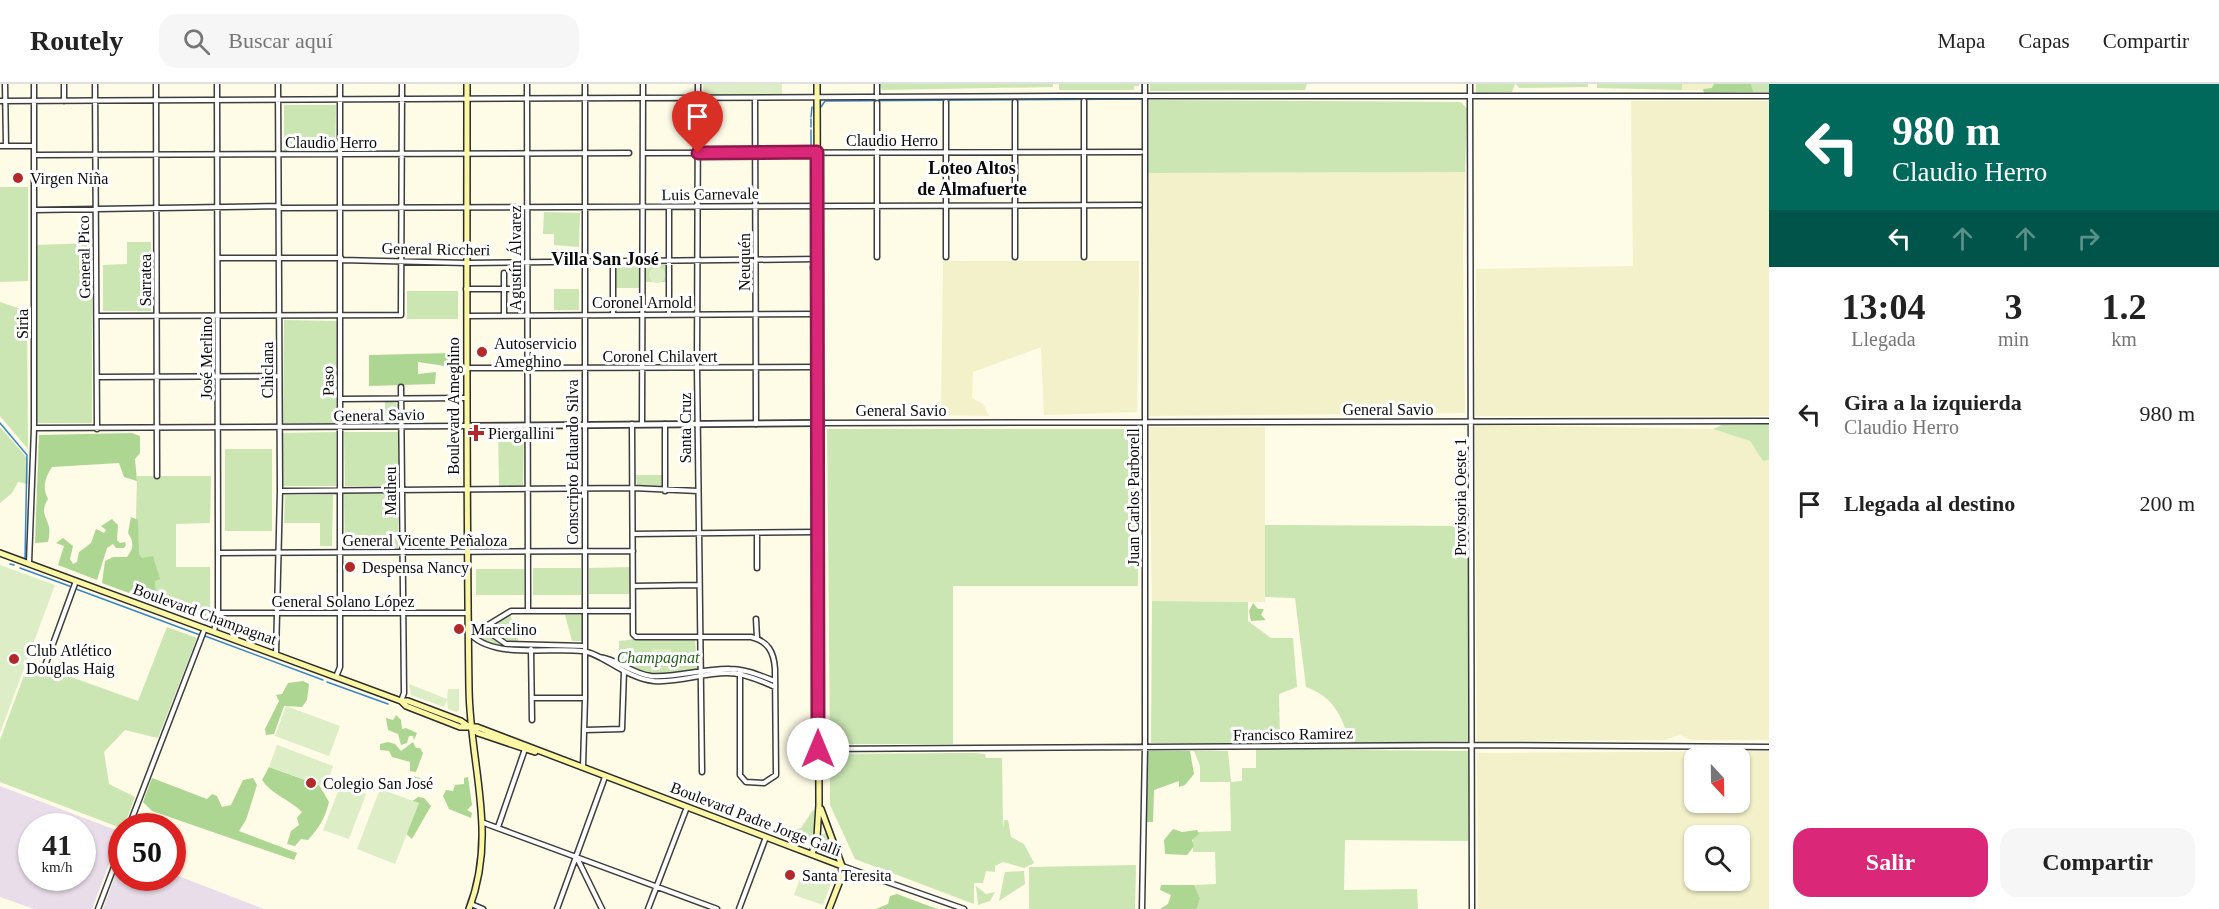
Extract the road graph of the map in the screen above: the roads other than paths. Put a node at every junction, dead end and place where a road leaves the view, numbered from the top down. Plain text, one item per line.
1 (5, 84) edge
2 (34, 84) edge
3 (64, 84) edge
4 (95, 84) edge
5 (156, 84) edge
6 (217, 84) edge
7 (278, 84) edge
8 (340, 84) edge
9 (402, 84) edge
10 (467, 84) edge
11 (527, 84) edge
12 (585, 84) edge
13 (643, 84) edge
14 (698, 84) edge
15 (817, 84) edge
16 (877, 84) edge
17 (1145, 84) edge
18 (1470, 84) edge
19 (1145, 96) junction
20 (1470, 96) junction
21 (1769, 96) edge
22 (402, 98) junction
23 (278, 99) junction
24 (340, 99) junction
25 (467, 99) junction
26 (527, 99) junction
27 (585, 99) junction
28 (698, 99) junction
29 (755, 99) junction
30 (817, 99) junction
31 (217, 100) junction
32 (643, 100) junction
33 (877, 100) junction
34 (0, 101) edge
35 (6, 101) junction
36 (34, 101) junction
37 (63, 101) junction
38 (95, 101) junction
39 (156, 101) junction
40 (1084, 101) dead end
41 (946, 102) dead end
42 (1015, 102) dead end
43 (0, 123) edge
44 (6, 123) junction
45 (0, 146) edge
46 (6, 146) junction
47 (34, 146) junction
48 (1015, 151) junction
49 (817, 152) junction
50 (877, 152) junction
51 (946, 152) junction
52 (1083, 152) junction
53 (1141, 152) dead end
54 (527, 153) junction
55 (585, 153) junction
56 (629, 153) dead end
57 (642, 153) junction
58 (698, 153) junction
59 (755, 153) junction
60 (217, 154) junction
61 (279, 154) junction
62 (341, 154) junction
63 (402, 154) junction
64 (467, 154) junction
65 (34, 155) junction
66 (94, 155) junction
67 (157, 155) junction
68 (755, 205) junction
69 (877, 205) junction
70 (946, 205) junction
71 (1015, 205) junction
72 (1083, 205) junction
73 (1140, 205) dead end
74 (698, 206) junction
75 (817, 206) junction
76 (218, 207) junction
77 (280, 207) junction
78 (585, 207) junction
79 (642, 207) junction
80 (669, 207) junction
81 (157, 208) junction
82 (341, 208) junction
83 (402, 208) junction
84 (467, 208) junction
85 (527, 208) junction
86 (96, 209) junction
87 (34, 210) junction
88 (877, 257) dead end
89 (946, 257) dead end
90 (1015, 257) dead end
91 (1084, 257) dead end
92 (219, 258) junction
93 (280, 258) junction
94 (341, 259) junction
95 (818, 259) junction
96 (402, 261) junction
97 (698, 261) junction
98 (756, 261) junction
99 (527, 262) junction
100 (585, 262) junction
101 (613, 262) junction
102 (642, 262) junction
103 (669, 262) junction
104 (467, 263) junction
105 (504, 273) dead end
106 (466, 289) junction
107 (504, 289) junction
108 (527, 289) junction
109 (585, 314) junction
110 (818, 314) junction
111 (504, 315) junction
112 (528, 315) junction
113 (613, 315) junction
114 (642, 315) junction
115 (669, 315) junction
116 (698, 315) junction
117 (756, 315) junction
118 (97, 316) junction
119 (157, 316) junction
120 (219, 316) junction
121 (279, 316) junction
122 (466, 316) junction
123 (340, 317) junction
124 (818, 367) junction
125 (467, 368) junction
126 (527, 368) junction
127 (584, 368) junction
128 (642, 368) junction
129 (697, 368) junction
130 (755, 368) junction
131 (218, 376) junction
132 (279, 376) junction
133 (97, 377) junction
134 (157, 377) junction
135 (401, 387) dead end
136 (467, 398) junction
137 (340, 399) junction
138 (401, 399) junction
139 (1145, 421) junction
140 (1472, 421) junction
141 (1769, 421) edge
142 (818, 423) junction
143 (632, 424) junction
144 (642, 424) junction
145 (665, 424) junction
146 (697, 424) junction
147 (756, 424) junction
148 (584, 425) junction
149 (467, 426) junction
150 (527, 426) junction
151 (401, 427) junction
152 (34, 428) junction
153 (157, 428) junction
154 (280, 428) junction
155 (340, 428) junction
156 (97, 429) junction
157 (218, 429) junction
158 (157, 476) dead end
159 (633, 488) junction
160 (467, 489) junction
161 (528, 489) junction
162 (584, 489) junction
163 (340, 490) junction
164 (402, 490) junction
165 (665, 490) junction
166 (280, 491) junction
167 (698, 491) junction
168 (817, 532) junction
169 (698, 533) junction
170 (757, 533) junction
171 (633, 534) junction
172 (585, 551) junction
173 (633, 551) junction
174 (467, 552) junction
175 (528, 552) junction
176 (0, 553) edge
177 (218, 553) junction
178 (279, 553) junction
179 (340, 553) junction
180 (402, 553) junction
181 (29, 564) junction
182 (757, 568) dead end
183 (76, 581) junction
184 (699, 585) junction
185 (633, 586) junction
186 (528, 611) junction
187 (585, 611) junction
188 (633, 611) junction
189 (218, 613) junction
190 (279, 613) junction
191 (340, 613) junction
192 (404, 613) junction
193 (468, 613) junction
194 (756, 619) dead end
195 (205, 628) junction
196 (483, 628) junction
197 (214, 631) junction
198 (468, 631) junction
199 (699, 637) junction
200 (757, 638) junction
201 (531, 647) junction
202 (585, 648) junction
203 (276, 655) junction
204 (46, 663) dead end
205 (624, 670) junction
206 (740, 673) junction
207 (700, 675) junction
208 (336, 678) junction
209 (775, 681) junction
210 (775, 687) junction
211 (532, 698) junction
212 (585, 698) junction
213 (401, 701) junction
214 (532, 720) dead end
215 (470, 727) junction
216 (585, 730) junction
217 (1473, 745) junction
218 (1145, 747) junction
219 (1769, 747) edge
220 (526, 748) junction
221 (818, 749) junction
222 (582, 769) junction
223 (702, 772) dead end
224 (605, 777) junction
225 (819, 805) junction
226 (687, 807) junction
227 (134, 813) edge
228 (484, 823) junction
229 (498, 827) junction
230 (766, 837) junction
231 (812, 854) junction
232 (577, 857) junction
233 (842, 866) junction
234 (108, 883) edge
235 (656, 886) junction
236 (470, 907) edge
237 (98, 909) edge
238 (483, 909) edge
239 (557, 909) edge
240 (602, 909) edge
241 (648, 909) edge
242 (717, 909) edge
243 (739, 909) edge
244 (830, 909) edge
245 (964, 909) edge
246 (1142, 909) edge
247 (1472, 909) edge

1 - 35 street
2 - 36 street, Siria
3 - 37 street
4 - 38 street, General Pico
5 - 39 street, Sarratea
6 - 31 street, José Merlino
7 - 23 street, Chiclana
8 - 24 street, Paso
9 - 22 street
10 - 25 main road, Boulevard Ameghino
11 - 26 street, Agustín Álvarez
12 - 27 street, Conscripto Eduardo Silva
13 - 32 street
14 - 28 street, Santa Cruz
15 - 30 main road
16 - 33 street
17 - 19 street, Juan Carlos Parborell
18 - 20 street, Provisoria Oeste 1
19 - 20 street
19 - 33 street
19 - 139 street, Juan Carlos Parborell
20 - 21 street
20 - 140 street, Provisoria Oeste 1
22 - 24 street
22 - 25 street
22 - 63 street
23 - 24 street
23 - 31 street
23 - 61 street, Chiclana
24 - 62 street, Paso
25 - 26 street
25 - 64 main road, Boulevard Ameghino
26 - 27 street
26 - 54 street, Agustín Álvarez
27 - 32 street
27 - 55 street, Conscripto Eduardo Silva
28 - 29 street
28 - 32 street
28 - 58 street, Santa Cruz
29 - 30 street
29 - 59 street, Neuquén
30 - 33 street
30 - 49 main road
31 - 39 street
31 - 60 street, José Merlino
32 - 57 street
33 - 50 street
34 - 35 street
35 - 36 street
35 - 44 street
36 - 37 street
36 - 47 street, Siria
37 - 38 street
38 - 39 street
38 - 66 street, General Pico
39 - 67 street, Sarratea
40 - 52 street
41 - 51 street
42 - 48 street
43 - 44 street
44 - 46 street
45 - 46 street
46 - 47 street
47 - 65 street, Siria
48 - 51 street, Claudio Herro
48 - 52 street, Claudio Herro
48 - 71 street
49 - 50 street, Claudio Herro
49 - 59 street, Claudio Herro
49 - 75 main road
50 - 51 street, Claudio Herro
50 - 69 street
51 - 70 street
52 - 53 street, Claudio Herro
52 - 72 street
54 - 55 street, Claudio Herro
54 - 64 street, Claudio Herro
54 - 85 street, Agustín Álvarez
55 - 56 street, Claudio Herro
55 - 78 street, Conscripto Eduardo Silva
57 - 58 street, Claudio Herro
57 - 79 street
58 - 59 street, Claudio Herro
58 - 74 street, Santa Cruz
59 - 68 street, Neuquén
60 - 61 street, Claudio Herro
60 - 67 street, Claudio Herro
60 - 76 street, José Merlino
61 - 62 street, Claudio Herro
61 - 77 street, Chiclana
62 - 63 street, Claudio Herro
62 - 82 street, Paso
63 - 64 street, Claudio Herro
63 - 83 street
64 - 84 main road, Boulevard Ameghino
65 - 66 street, Claudio Herro
65 - 87 street, Siria
66 - 67 street, Claudio Herro
66 - 86 street, General Pico
67 - 81 street, Sarratea
68 - 74 street, Luis Carnevale
68 - 75 street, Luis Carnevale
68 - 98 street, Neuquén
69 - 70 street, Luis Carnevale
69 - 75 street, Luis Carnevale
69 - 88 street
70 - 71 street, Luis Carnevale
70 - 89 street
71 - 72 street, Luis Carnevale
71 - 90 street
72 - 73 street, Luis Carnevale
72 - 91 street
74 - 80 street, Luis Carnevale
74 - 97 street, Santa Cruz
75 - 95 main road
76 - 77 street, Luis Carnevale
76 - 81 street, Luis Carnevale
76 - 92 street, José Merlino
77 - 82 street, Luis Carnevale
77 - 93 street, Chiclana
78 - 79 street, Luis Carnevale
78 - 85 street, Luis Carnevale
78 - 100 street, Conscripto Eduardo Silva
79 - 80 street, Luis Carnevale
79 - 102 street
80 - 103 street
81 - 86 street, Luis Carnevale
81 - 119 street, Sarratea
82 - 83 street, Luis Carnevale
82 - 94 street, Paso
83 - 84 street, Luis Carnevale
83 - 96 street
84 - 85 street, Luis Carnevale
84 - 104 main road, Boulevard Ameghino
85 - 99 street, Agustín Álvarez
86 - 87 street, Luis Carnevale
86 - 118 street, General Pico
87 - 152 street, Siria
92 - 93 street, General Riccheri
92 - 120 street, José Merlino
93 - 94 street, General Riccheri
93 - 121 street, Chiclana
94 - 96 street, General Riccheri
94 - 123 street, Paso
95 - 98 street, General Riccheri
95 - 110 main road
96 - 104 street, General Riccheri
96 - 123 street
97 - 98 street, General Riccheri
97 - 103 street, General Riccheri
97 - 116 street, Santa Cruz
98 - 117 street, Neuquén
99 - 100 street, General Riccheri
99 - 104 street, General Riccheri
99 - 108 street, Agustín Álvarez
100 - 101 street, General Riccheri
100 - 109 street, Conscripto Eduardo Silva
101 - 102 street, General Riccheri
101 - 113 street
102 - 103 street, General Riccheri
102 - 114 street
103 - 115 street
104 - 106 main road, Boulevard Ameghino
105 - 107 street
106 - 107 street
106 - 122 main road, Boulevard Ameghino
107 - 108 street
107 - 111 street
108 - 112 street, Agustín Álvarez
109 - 112 street, Coronel Arnold
109 - 113 street, Coronel Arnold
109 - 127 street, Conscripto Eduardo Silva
110 - 117 street, Coronel Arnold
110 - 124 main road
111 - 112 street, Coronel Arnold
111 - 122 street, Coronel Arnold
112 - 126 street, Agustín Álvarez
113 - 114 street, Coronel Arnold
114 - 115 street, Coronel Arnold
114 - 128 street
115 - 116 street, Coronel Arnold
116 - 117 street, Coronel Arnold
116 - 129 street, Santa Cruz
117 - 130 street, Neuquén
118 - 119 street
118 - 133 street, General Pico
119 - 120 street
119 - 134 street, Sarratea
120 - 121 street
120 - 131 street, José Merlino
121 - 123 street
121 - 132 street, Chiclana
122 - 125 main road, Boulevard Ameghino
123 - 137 street, Paso
124 - 130 street, Coronel Chilavert
124 - 142 main road
125 - 126 street, Coronel Chilavert
125 - 136 main road, Boulevard Ameghino
126 - 127 street, Coronel Chilavert
126 - 150 street, Agustín Álvarez
127 - 128 street, Coronel Chilavert
127 - 148 street, Conscripto Eduardo Silva
128 - 129 street, Coronel Chilavert
128 - 144 street
129 - 130 street, Coronel Chilavert
129 - 146 street, Santa Cruz
130 - 147 street, Neuquén
131 - 132 street
131 - 134 street
131 - 157 street, José Merlino
132 - 154 street, Chiclana
133 - 134 street
133 - 156 street, General Pico
134 - 153 street, Sarratea
135 - 138 street, Matheu
136 - 138 street
136 - 149 main road, Boulevard Ameghino
137 - 138 street
137 - 155 street, Paso
138 - 151 street, Matheu
139 - 140 street, General Savio
139 - 142 street, General Savio
139 - 218 street, Juan Carlos Parborell
140 - 141 street, General Savio
140 - 217 street, Provisoria Oeste 1
142 - 147 street, General Savio
142 - 168 main road
143 - 144 street, General Savio
143 - 148 street, General Savio
143 - 159 street
144 - 145 street, General Savio
145 - 146 street, General Savio
145 - 165 street
146 - 147 street, General Savio
146 - 167 street, Santa Cruz
148 - 150 street, General Savio
148 - 162 street, Conscripto Eduardo Silva
149 - 150 street, General Savio
149 - 151 street, General Savio
149 - 160 main road, Boulevard Ameghino
150 - 161 street, Agustín Álvarez
151 - 155 street, General Savio
151 - 164 street, Matheu
152 - 156 street, General Savio
152 - 181 street, Siria
153 - 156 street, General Savio
153 - 157 street, General Savio
153 - 158 street, Sarratea
154 - 155 street, General Savio
154 - 157 street, General Savio
154 - 166 street, Chiclana
155 - 163 street, Paso
157 - 177 street, José Merlino
159 - 162 street
159 - 165 street
159 - 171 street
160 - 161 street
160 - 164 street
160 - 174 main road, Boulevard Ameghino
161 - 162 street
161 - 175 street, Agustín Álvarez
162 - 172 street, Conscripto Eduardo Silva
163 - 164 street
163 - 166 street
163 - 179 street, Paso
164 - 180 street, Matheu
165 - 167 street
166 - 178 street, Chiclana
167 - 169 street, Santa Cruz
168 - 170 street
168 - 221 main road
169 - 170 street
169 - 171 street
169 - 184 street, Santa Cruz
170 - 182 street
171 - 173 street
172 - 173 street, General Vicente Peñaloza
172 - 175 street, General Vicente Peñaloza
172 - 187 street, Conscripto Eduardo Silva
173 - 185 street
174 - 175 street, General Vicente Peñaloza
174 - 180 street, General Vicente Peñaloza
174 - 193 main road, Boulevard Ameghino
175 - 186 street, Agustín Álvarez
176 - 181 main road, Boulevard Champagnat
177 - 178 street, General Vicente Peñaloza
177 - 189 street, José Merlino
178 - 179 street, General Vicente Peñaloza
178 - 190 street, Chiclana
179 - 180 street, General Vicente Peñaloza
179 - 191 street, Paso
180 - 192 street, Matheu
181 - 183 main road, Boulevard Champagnat
183 - 195 main road, Boulevard Champagnat
183 - 204 street
184 - 185 street
184 - 199 street, Santa Cruz
185 - 188 street
186 - 187 street
186 - 196 street
187 - 188 street
187 - 202 street, Conscripto Eduardo Silva
188 - 199 street
189 - 190 street, General Solano López
189 - 197 street, José Merlino
190 - 191 street, General Solano López
190 - 203 street, Chiclana
191 - 192 street, General Solano López
191 - 208 street, Paso
192 - 193 street, General Solano López
192 - 213 street, Matheu
193 - 198 main road, Boulevard Ameghino
194 - 200 street
195 - 197 main road, Boulevard Champagnat
195 - 227 street
196 - 198 street
196 - 201 street
197 - 203 main road, Boulevard Champagnat
198 - 201 street
198 - 215 main road, Boulevard Ameghino
199 - 200 street
199 - 207 street, Santa Cruz
200 - 209 street
201 - 202 street
201 - 211 street
202 - 205 street
202 - 212 street, Conscripto Eduardo Silva
203 - 208 main road, Boulevard Champagnat
205 - 207 street
205 - 216 street
206 - 207 street
206 - 209 street
206 - 210 street
206 - 210 street
207 - 223 street, Santa Cruz
208 - 213 main road, Boulevard Champagnat
209 - 210 street
211 - 212 street
211 - 214 street
212 - 216 street, Conscripto Eduardo Silva
213 - 215 main road, Boulevard Champagnat
215 - 220 main road, Boulevard Padre Jorge Galli
215 - 228 main road, Boulevard Ameghino
216 - 222 street, Conscripto Eduardo Silva
217 - 218 street, Francisco Ramirez
217 - 219 street, Francisco Ramirez
217 - 247 street, Provisoria Oeste 1
218 - 221 street, Francisco Ramirez
218 - 246 street, Juan Carlos Parborell
220 - 222 main road, Boulevard Padre Jorge Galli
220 - 229 street
221 - 225 main road
222 - 224 main road, Boulevard Padre Jorge Galli
224 - 226 main road, Boulevard Padre Jorge Galli
224 - 232 street
225 - 231 main road
225 - 233 main road
226 - 230 main road, Boulevard Padre Jorge Galli
226 - 235 street
228 - 229 street
228 - 236 main road, Boulevard Ameghino
229 - 232 street
230 - 231 main road, Boulevard Padre Jorge Galli
230 - 243 street
231 - 233 main road, Boulevard Padre Jorge Galli
232 - 235 street
232 - 239 street
232 - 240 street
233 - 244 main road
233 - 245 street, Boulevard Padre Jorge Galli
234 - 237 street
235 - 241 street
235 - 242 street
236 - 238 street

